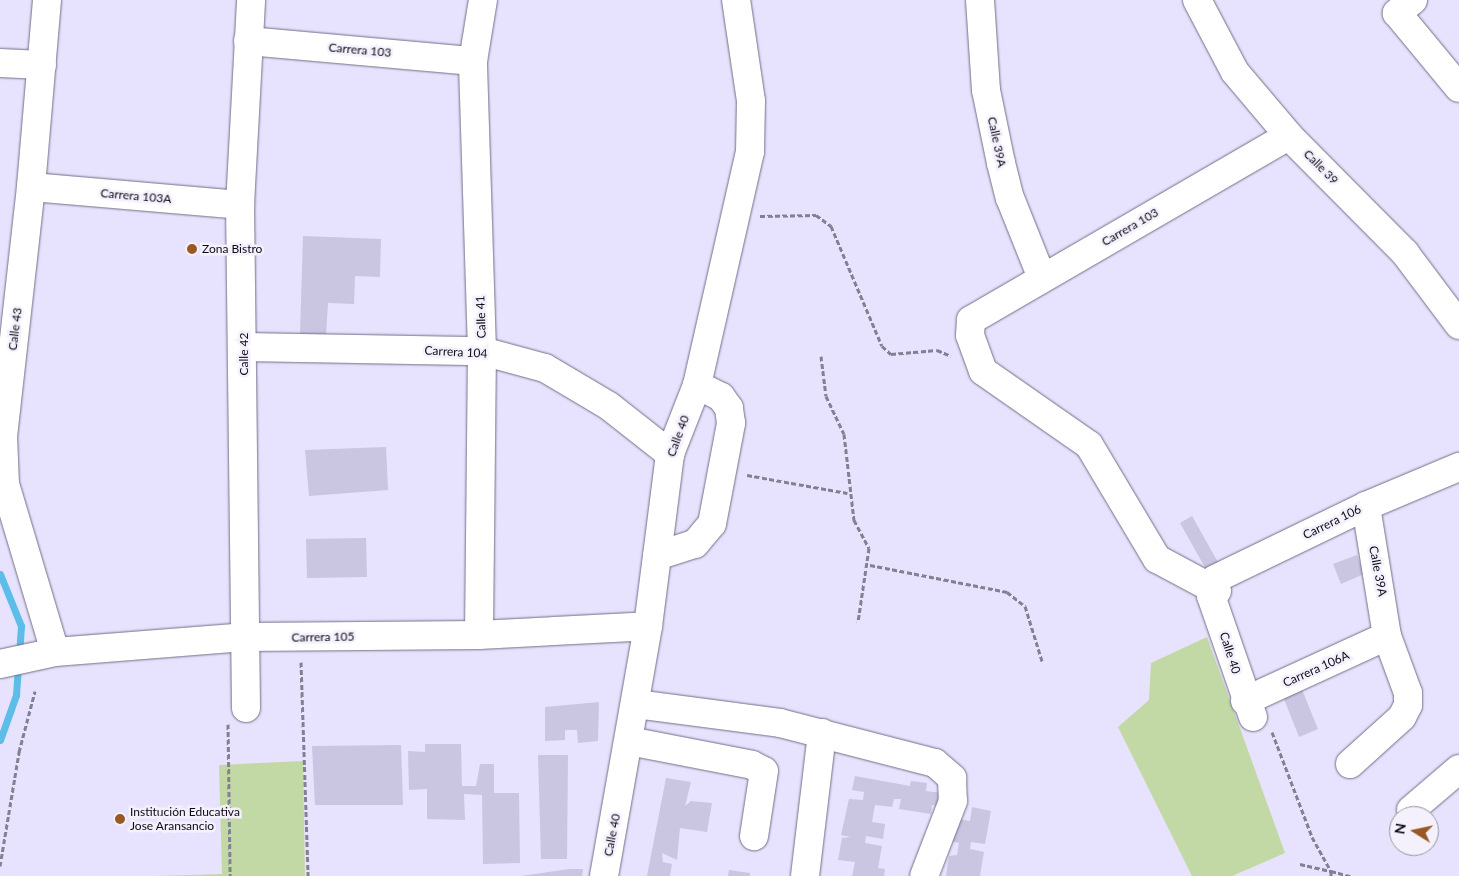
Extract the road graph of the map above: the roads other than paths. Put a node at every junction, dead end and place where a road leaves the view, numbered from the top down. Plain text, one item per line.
1 (47, 0) edge
2 (251, 0) edge
3 (483, 0) edge
4 (736, 0) edge
5 (980, 0) edge
6 (1197, 0) edge
7 (1413, 0) edge
8 (248, 41) junction
9 (473, 61) junction
10 (0, 63) edge
11 (42, 64) junction
12 (1459, 88) edge
13 (1289, 136) junction
14 (31, 187) junction
15 (240, 205) junction
16 (1042, 278) junction
17 (1459, 325) edge
18 (244, 347) junction
19 (482, 351) junction
20 (697, 385) junction
21 (670, 454) junction
22 (1459, 467) edge
23 (1366, 506) junction
24 (657, 556) junction
25 (1214, 589) junction
26 (648, 626) junction
27 (479, 634) junction
28 (1387, 636) junction
29 (247, 637) junction
30 (55, 652) junction
31 (4, 664) edge
32 (636, 704) junction
33 (1252, 704) joint
34 (237, 713) road end
35 (822, 733) junction
36 (629, 741) junction
37 (1350, 764) dead end
38 (1459, 769) edge
39 (1416, 806) edge
40 (754, 836) dead end
41 (604, 876) edge
42 (805, 876) edge
43 (924, 876) edge

1 - 11 street, Calle 43
2 - 8 street, Calle 42
3 - 9 street, Calle 41
4 - 20 street, Calle 40
5 - 16 street, Calle 39A
6 - 13 street, Calle 39
7 - 12 street
8 - 9 street, Carrera 103
8 - 15 street, Calle 42
9 - 19 street, Calle 41
10 - 11 street
11 - 14 street, Calle 43
13 - 16 street, Carrera 103
13 - 17 street, Calle 39
14 - 15 street, Carrera 103A
14 - 30 street, Calle 43
15 - 18 street, Calle 42
16 - 25 street, Carrera 103
18 - 19 street, Carrera 104
18 - 29 street, Calle 42
19 - 21 street, Carrera 104
19 - 27 street, Calle 41
20 - 21 street, Calle 40
20 - 24 street
21 - 24 street, Calle 40
22 - 23 street, Carrera 106
23 - 25 street, Carrera 106
23 - 28 street, Calle 39A
24 - 26 street, Calle 40
25 - 33 street, Calle 40
26 - 27 street, Carrera 105
26 - 32 street, Calle 40
27 - 29 street, Carrera 105
28 - 33 street, Carrera 106A
28 - 37 street, Calle 39A
29 - 30 street, Carrera 105
29 - 34 street, Calle 42
30 - 31 street, Carrera 105
32 - 35 street
32 - 36 street, Calle 40
35 - 42 street
35 - 43 street
36 - 40 street
36 - 41 street, Calle 40
38 - 39 street

